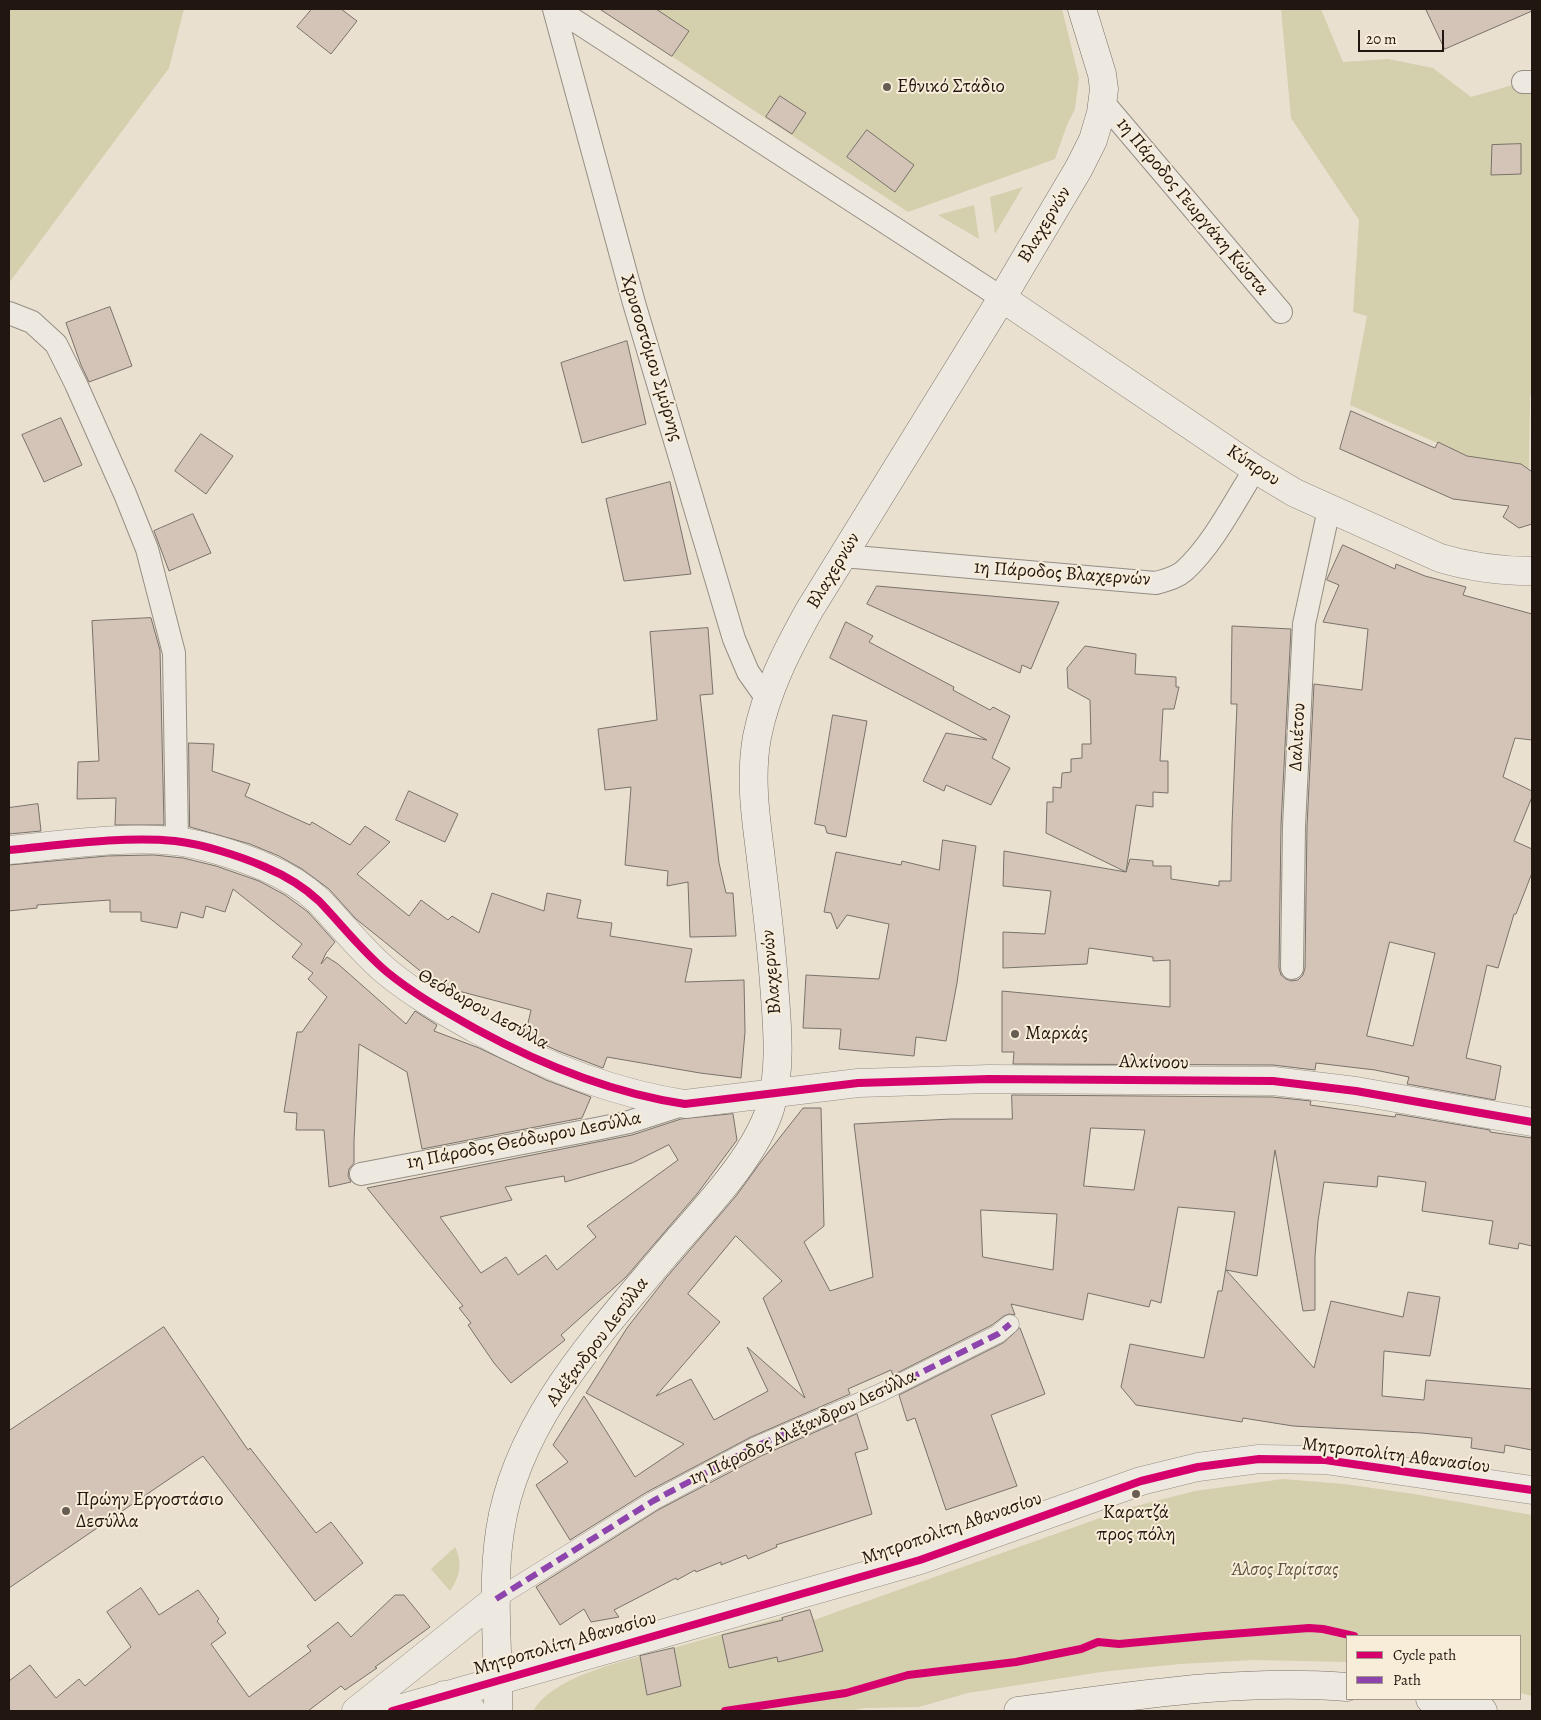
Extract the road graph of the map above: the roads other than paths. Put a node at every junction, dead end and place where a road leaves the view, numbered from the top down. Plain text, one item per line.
1 (556, 9) edge
2 (1082, 9) edge
3 (1103, 102) junction
4 (1002, 298) junction
5 (1281, 312) dead end
6 (9, 313) edge
7 (1255, 469) junction
8 (1329, 509) junction
9 (843, 556) junction
10 (1532, 571) edge
11 (767, 699) junction
12 (177, 841) junction
13 (9, 850) edge
14 (1292, 968) dead end
15 (773, 1094) junction
16 (685, 1104) junction
17 (1532, 1122) edge
18 (361, 1174) dead end
19 (1010, 1324) dead end
20 (1532, 1490) edge
21 (496, 1599) junction
22 (498, 1681) junction
23 (1346, 1687) edge
24 (444, 1696) junction
25 (1434, 1700) edge
26 (356, 1711) edge
27 (392, 1711) edge
28 (472, 1711) edge
29 (498, 1711) edge
30 (1018, 1711) edge
31 (1483, 1711) edge

1 - 4 street
1 - 11 street, Χρυσοστόμου Σμύρνης
2 - 3 street, Βλαχερνών
3 - 4 street, Βλαχερνών
3 - 5 street, 1η Πάροδος Γεωργάκη Κώστα
4 - 7 street, Κύπρου
4 - 9 street, Βλαχερνών
6 - 12 street
7 - 8 street, Κύπρου
7 - 9 street, 1η Πάροδος Βλαχερνών
8 - 10 street, Κύπρου
8 - 14 street, Δαλιέτου
9 - 11 street, Βλαχερνών
11 - 15 street, Βλαχερνών
12 - 13 street, Θεόδωρου Δεσύλλα
12 - 16 street, Θεόδωρου Δεσύλλα
15 - 16 street, Θεόδωρου Δεσύλλα
15 - 17 street, Αλκίνοου
15 - 21 street, Αλέξανδρου Δεσύλλα
16 - 18 street, 1η Πάροδος Θεόδωρου Δεσύλλα
19 - 21 street, 1η Πάροδος Αλέξανδρου Δεσύλλα
20 - 22 street, Μητροπολίτη Αθανασίου
21 - 22 street, Αλέξανδρου Δεσύλλα
21 - 26 street
22 - 24 street, Μητροπολίτη Αθανασίου
22 - 29 street, Αλέξανδρου Δεσύλλα
23 - 30 street
24 - 27 street, Μητροπολίτη Αθανασίου
24 - 28 street, Μητροπολίτη Αθανασίου
25 - 31 street

